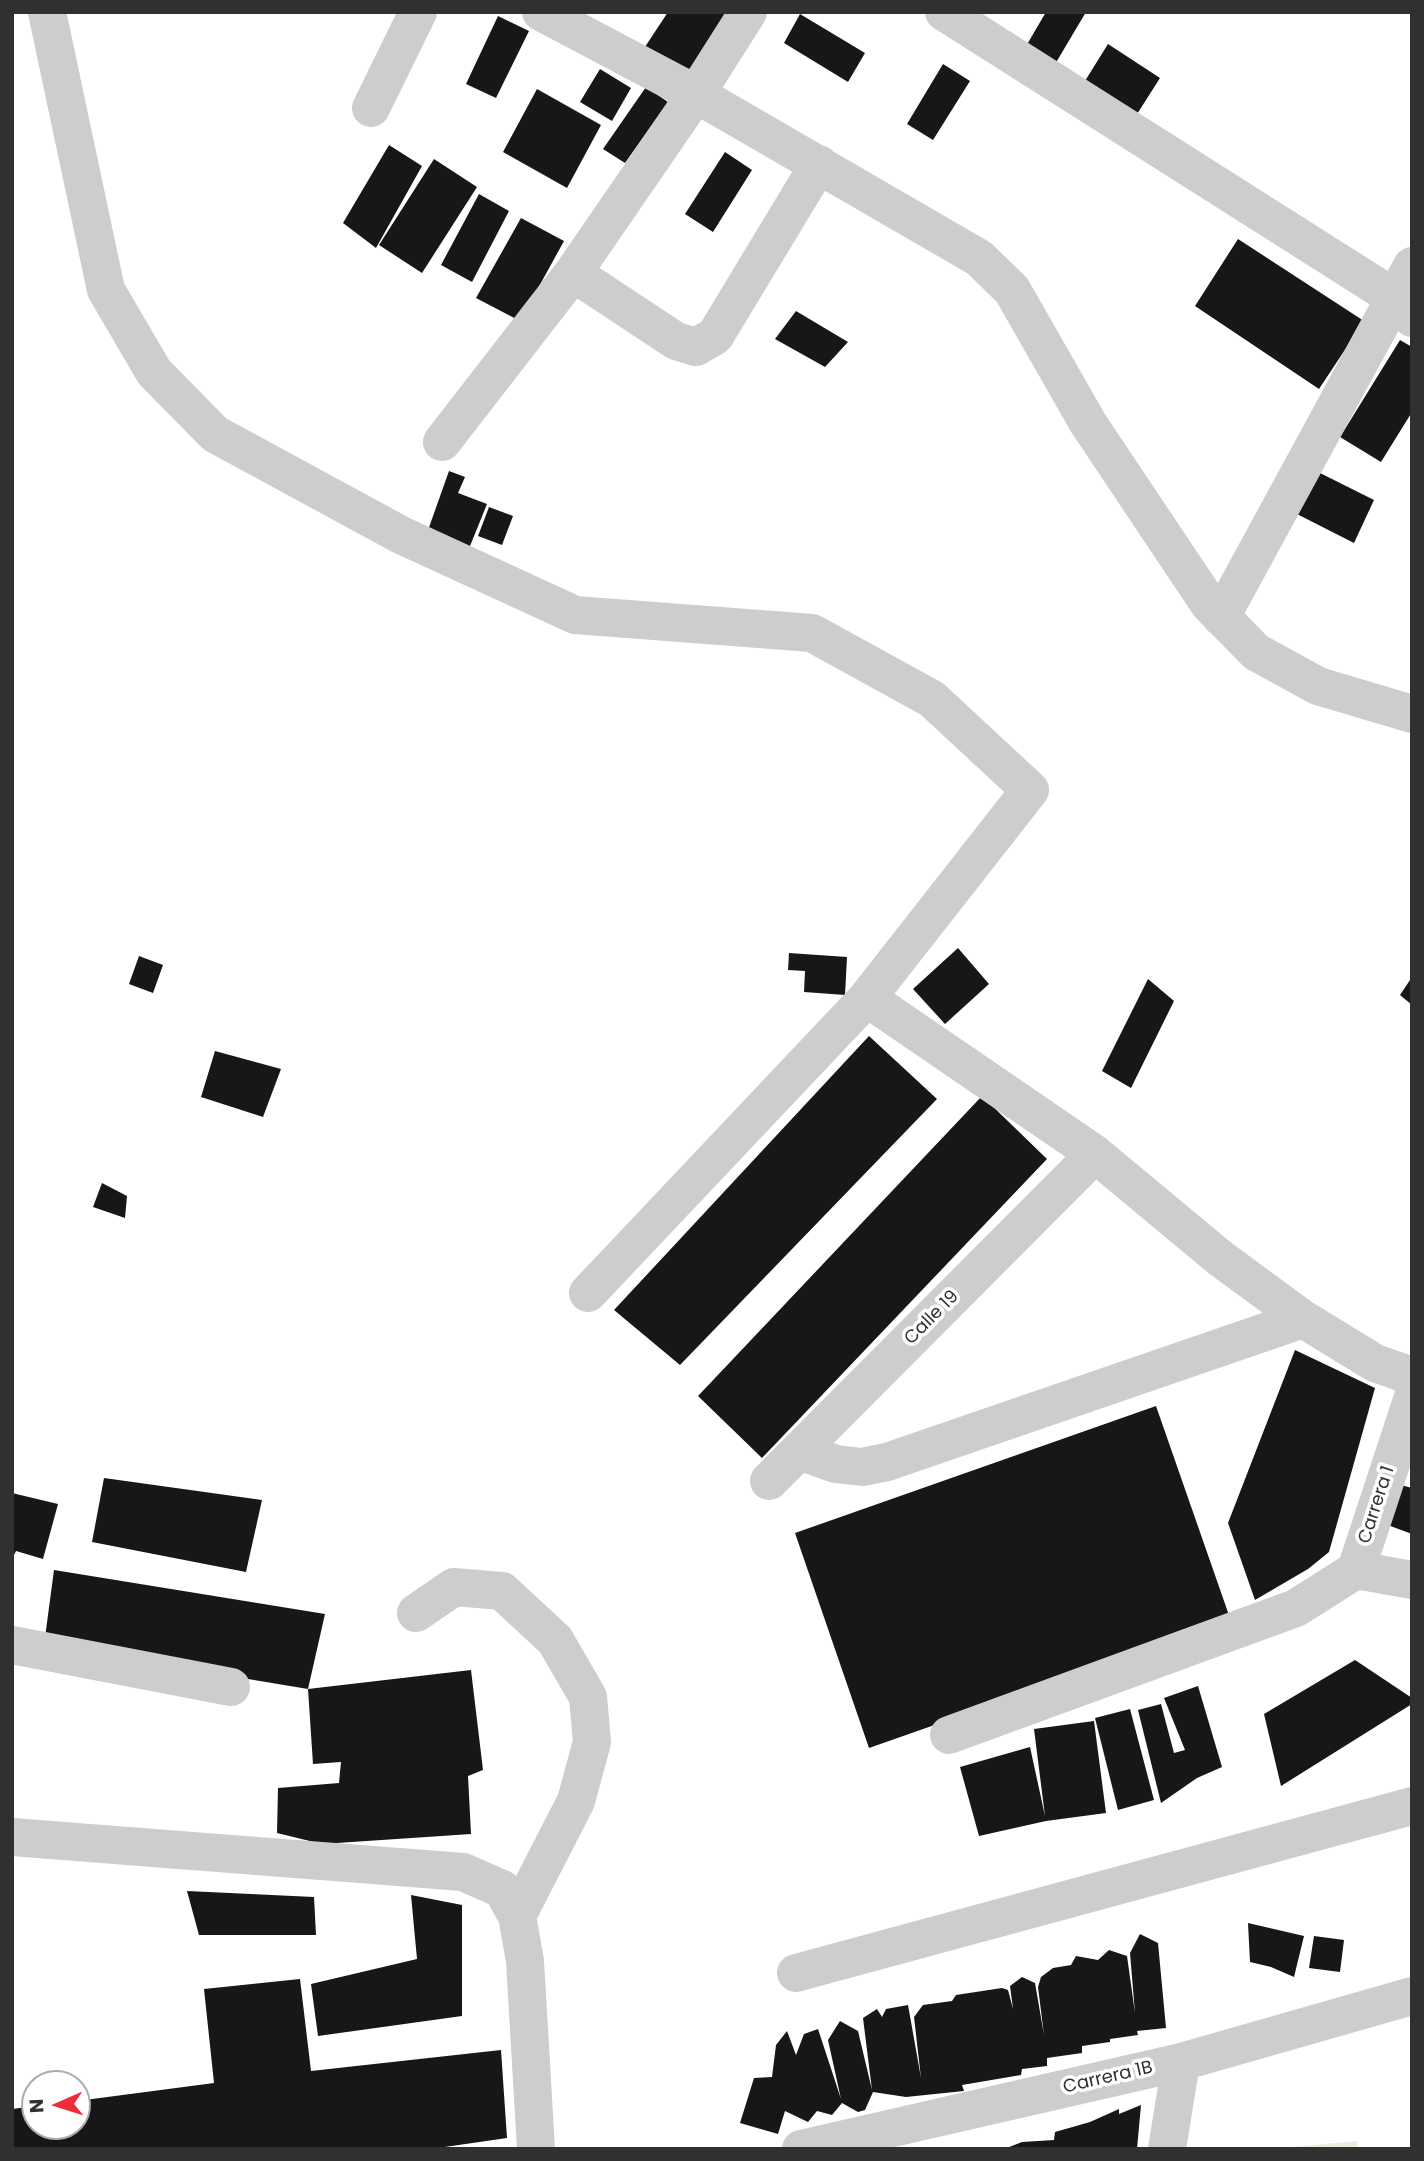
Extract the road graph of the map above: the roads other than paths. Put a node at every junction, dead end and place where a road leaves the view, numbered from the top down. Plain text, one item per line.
1 (47, 12) edge
2 (418, 12) edge
3 (541, 12) edge
4 (748, 12) edge
5 (944, 12) edge
6 (696, 94) junction
7 (371, 108) dead end
8 (819, 164) junction
9 (573, 273) junction
10 (1406, 294) edge
11 (442, 442) dead end
12 (1221, 617) junction
13 (1412, 714) edge
14 (867, 998) junction
15 (1095, 1154) junction
16 (589, 1293) dead end
17 (1303, 1319) junction
18 (1412, 1376) edge
19 (1412, 1399) edge
20 (799, 1451) junction
21 (769, 1481) dead end
22 (1356, 1570) junction
23 (1412, 1580) edge
24 (416, 1613) dead end
25 (12, 1645) edge
26 (231, 1687) dead end
27 (949, 1735) dead end
28 (1412, 1806) edge
29 (12, 1837) edge
30 (517, 1916) junction
31 (796, 1973) dead end
32 (1412, 1996) edge
33 (1181, 2062) junction
34 (536, 2149) edge
35 (801, 2149) edge
36 (1167, 2149) edge

1 - 14 street
2 - 7 street
3 - 6 street
4 - 6 street
5 - 10 street
6 - 8 street
6 - 9 street
8 - 9 street
8 - 12 street
9 - 11 street
10 - 12 street
12 - 13 street
14 - 15 street
14 - 16 street
15 - 17 street
15 - 20 street, Calle 19
17 - 18 street
17 - 20 street
19 - 22 street, Carrera 1
20 - 21 street, Calle 19
22 - 23 street
22 - 27 street
24 - 30 street
25 - 26 street
28 - 31 street
29 - 30 street
30 - 34 street
32 - 33 street, Carrera 1B
33 - 35 street, Carrera 1B
33 - 36 street

